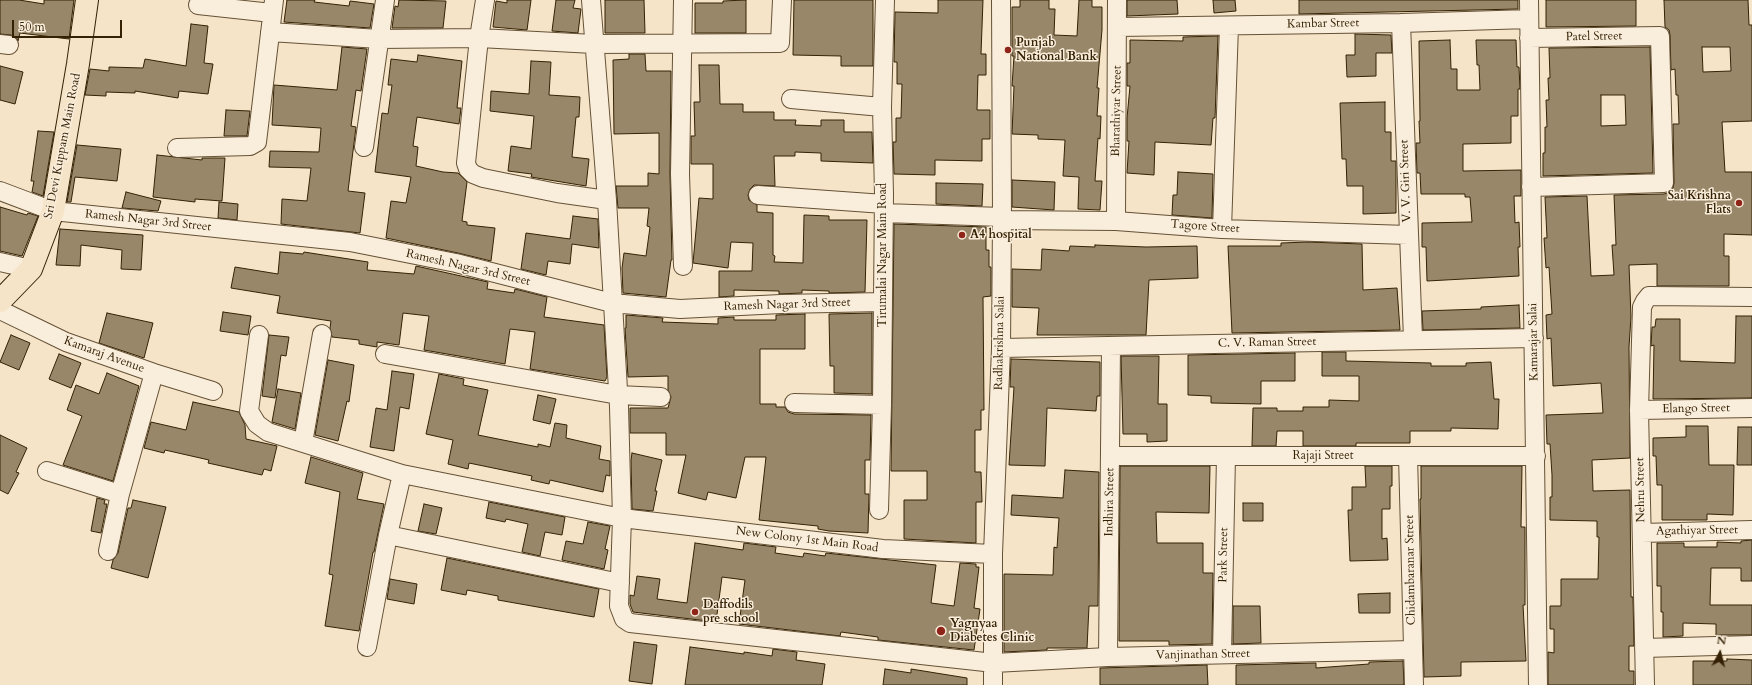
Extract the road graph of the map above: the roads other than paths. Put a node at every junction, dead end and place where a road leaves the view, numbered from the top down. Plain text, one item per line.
1 (87, 0) edge
2 (385, 0) edge
3 (485, 0) edge
4 (591, 0) edge
5 (682, 0) edge
6 (782, 0) edge
7 (885, 0) edge
8 (1001, 0) edge
9 (1117, 0) edge
10 (1529, 0) edge
11 (198, 5) dead end
12 (273, 6) edge
13 (1529, 19) junction
14 (1401, 23) junction
15 (1229, 26) junction
16 (1118, 27) junction
17 (270, 32) junction
18 (479, 38) junction
19 (1529, 38) junction
20 (379, 39) junction
21 (594, 44) junction
22 (682, 44) junction
23 (791, 99) dead end
24 (882, 106) junction
25 (364, 147) dead end
26 (178, 148) dead end
27 (1531, 187) junction
28 (0, 191) edge
29 (758, 195) dead end
30 (606, 200) junction
31 (884, 208) junction
32 (53, 211) junction
33 (1002, 219) junction
34 (1116, 221) junction
35 (1222, 229) junction
36 (1408, 235) junction
37 (0, 262) edge
38 (683, 266) dead end
39 (31, 269) junction
40 (1752, 297) edge
41 (0, 301) edge
42 (883, 302) junction
43 (612, 303) junction
44 (0, 310) edge
45 (322, 334) dead end
46 (258, 336) dead end
47 (1534, 338) junction
48 (1413, 340) junction
49 (1111, 346) junction
50 (1001, 348) junction
51 (385, 354) dead end
52 (154, 373) junction
53 (213, 391) dead end
54 (618, 395) junction
55 (662, 397) dead end
56 (794, 403) dead end
57 (882, 405) junction
58 (1752, 408) edge
59 (1639, 410) junction
60 (303, 443) junction
61 (1110, 456) junction
62 (1226, 456) junction
63 (1408, 456) junction
64 (1536, 456) junction
65 (47, 471) dead end
66 (402, 474) junction
67 (120, 494) junction
68 (879, 510) dead end
69 (622, 518) junction
70 (1752, 530) edge
71 (1642, 533) junction
72 (388, 535) junction
73 (108, 551) dead end
74 (993, 554) junction
75 (620, 583) junction
76 (1752, 645) edge
77 (367, 647) dead end
78 (1644, 648) junction
79 (1413, 650) junction
80 (1222, 654) junction
81 (1108, 657) junction
82 (994, 664) junction
83 (993, 685) edge
84 (1414, 685) edge
85 (1538, 685) edge
86 (1645, 685) edge

1 - 32 main road, Sri Devi Kuppam Main Road
2 - 20 street
3 - 18 street
4 - 21 street
5 - 22 street
6 - 22 street
7 - 24 street, Tirumalai Nagar Main Road
8 - 33 street, Radhakrishna Salai
9 - 16 street, Bharathiyar Street
10 - 13 street, Kamarajar Salai
11 - 12 street
12 - 17 street
13 - 14 street, Kambar Street
13 - 19 street, Kamarajar Salai
14 - 15 street, Kambar Street
14 - 36 street, V. V. Giri Street
15 - 16 street, Kambar Street
15 - 35 street
16 - 34 street, Bharathiyar Street
17 - 20 street
17 - 26 street
18 - 20 street
18 - 21 street
18 - 30 street
19 - 27 street, Kamarajar Salai
19 - 27 street, Patel Street
20 - 25 street
21 - 22 street
21 - 30 street
22 - 38 street
23 - 24 street
24 - 31 street, Tirumalai Nagar Main Road
27 - 47 street, Kamarajar Salai
28 - 32 street, Ramesh Nagar 3rd Street
29 - 31 street, Tagore Street
30 - 43 street
31 - 33 street, Tagore Street
31 - 42 street, Tirumalai Nagar Main Road
32 - 39 main road, Sri Devi Kuppam Main Road
32 - 43 street, Ramesh Nagar 3rd Street
33 - 34 street, Tagore Street
33 - 50 street, Radhakrishna Salai
34 - 35 street, Tagore Street
35 - 36 street, Tagore Street
36 - 48 street, V. V. Giri Street
37 - 39 street
39 - 41 main road, Sri Devi Kuppam Main Road
40 - 59 street, Nehru Street
42 - 43 street, Ramesh Nagar 3rd Street
42 - 57 street, Tirumalai Nagar Main Road
43 - 54 street
44 - 52 street, Kamaraj Avenue
45 - 60 street
46 - 60 street, New Colony 1st Main Road
47 - 48 street, C. V. Raman Street
47 - 64 street, Kamarajar Salai
48 - 49 street, C. V. Raman Street
49 - 50 street, C. V. Raman Street
49 - 61 street, Indhira Street
50 - 74 street, Radhakrishna Salai
51 - 54 street
52 - 53 street, Kamaraj Avenue
52 - 67 street
54 - 55 street
54 - 69 street
56 - 57 street
57 - 68 street, Tirumalai Nagar Main Road
58 - 59 street, Elango Street
59 - 71 street, Nehru Street
60 - 66 street, New Colony 1st Main Road
61 - 62 street, Rajaji Street
61 - 81 street, Indhira Street
62 - 63 street, Rajaji Street
62 - 80 street, Park Street
63 - 64 street, Rajaji Street
63 - 79 street, Chidambaranar Street
64 - 85 street, Kamarajar Salai
65 - 67 street
66 - 69 street, New Colony 1st Main Road
66 - 72 street
67 - 73 street
69 - 74 street, New Colony 1st Main Road
69 - 75 street
70 - 71 street, Agathiyar Street
71 - 78 street, Nehru Street
72 - 75 street
72 - 77 street
74 - 82 street, Radhakrishna Salai
75 - 82 street, Vanjinathan Street
76 - 78 street
78 - 86 street, Nehru Street
79 - 80 street, Vanjinathan Street
79 - 84 street, Chidambaranar Street
80 - 81 street, Vanjinathan Street
81 - 82 street, Vanjinathan Street
82 - 83 street, Radhakrishna Salai

